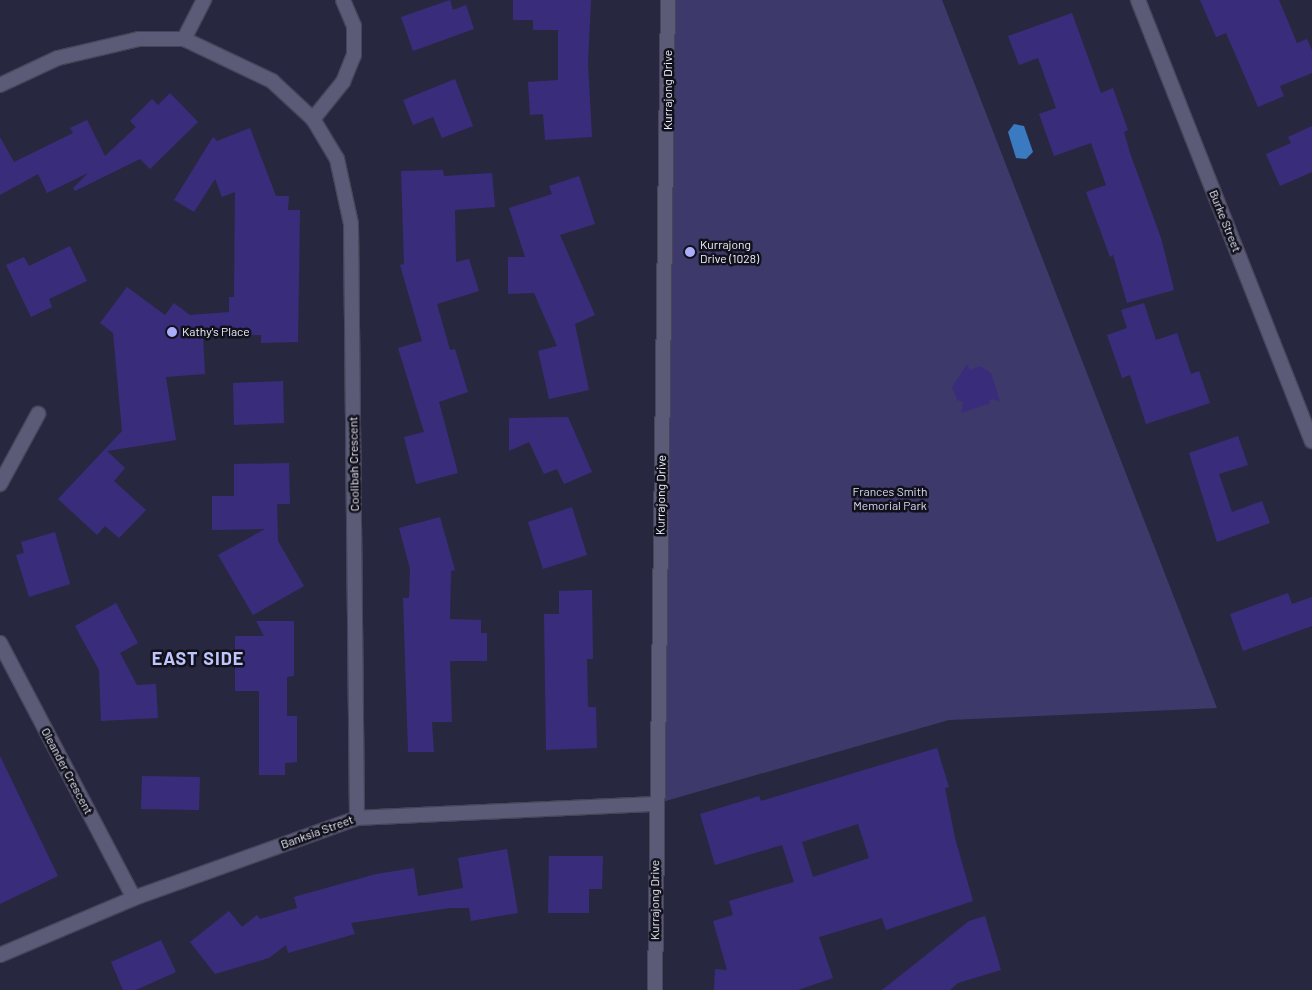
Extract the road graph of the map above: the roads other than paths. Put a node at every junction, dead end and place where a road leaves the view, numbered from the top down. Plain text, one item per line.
1 (204, 0) edge
2 (343, 0) edge
3 (668, 0) edge
4 (1138, 0) edge
5 (184, 39) junction
6 (0, 86) edge
7 (313, 119) junction
8 (38, 414) dead end
9 (1312, 442) edge
10 (0, 484) edge
11 (0, 643) edge
12 (655, 804) junction
13 (357, 818) junction
14 (134, 898) junction
15 (0, 955) edge
16 (655, 990) edge

1 - 5 street
2 - 7 street
3 - 12 street, Kurrajong Drive
4 - 9 street, Burke Street
5 - 6 street, Coolibah Crescent
5 - 7 street, Coolibah Crescent
7 - 13 street, Coolibah Crescent
8 - 10 street
11 - 14 street, Oleander Crescent
12 - 13 street, Banksia Street
12 - 16 street, Kurrajong Drive
13 - 14 street, Banksia Street
14 - 15 street, Banksia Street

